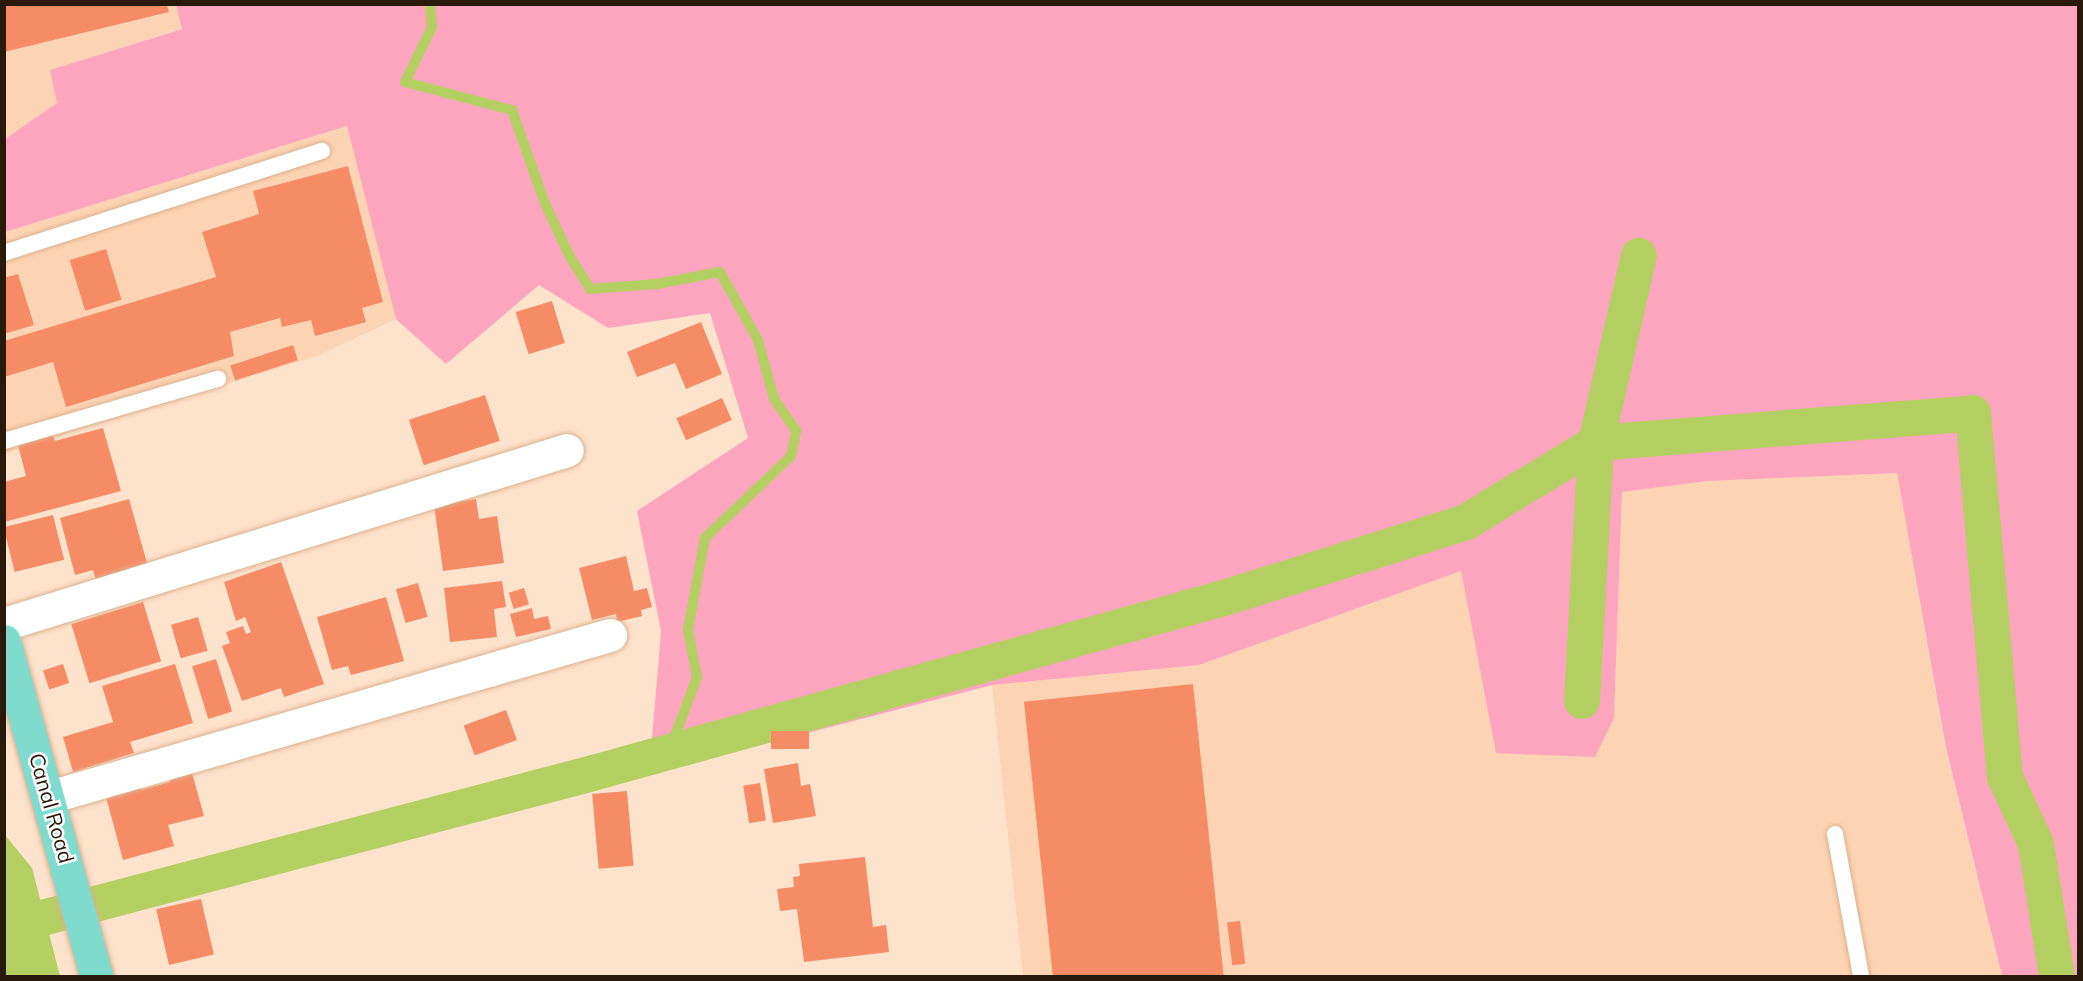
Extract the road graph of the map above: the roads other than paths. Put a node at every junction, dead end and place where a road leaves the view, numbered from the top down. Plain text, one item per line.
1 (322, 151) dead end
2 (4, 253) edge
3 (218, 379) dead end
4 (4, 441) edge
5 (567, 450) dead end
6 (4, 624) edge
7 (610, 635) dead end
8 (4, 641) edge
9 (49, 797) junction
10 (1835, 834) dead end
11 (96, 976) edge
12 (1861, 976) edge

1 - 2 lane
3 - 4 lane
5 - 6 street
7 - 9 street
8 - 9 main road, Canal Road
9 - 11 main road, Canal Road
10 - 12 lane

